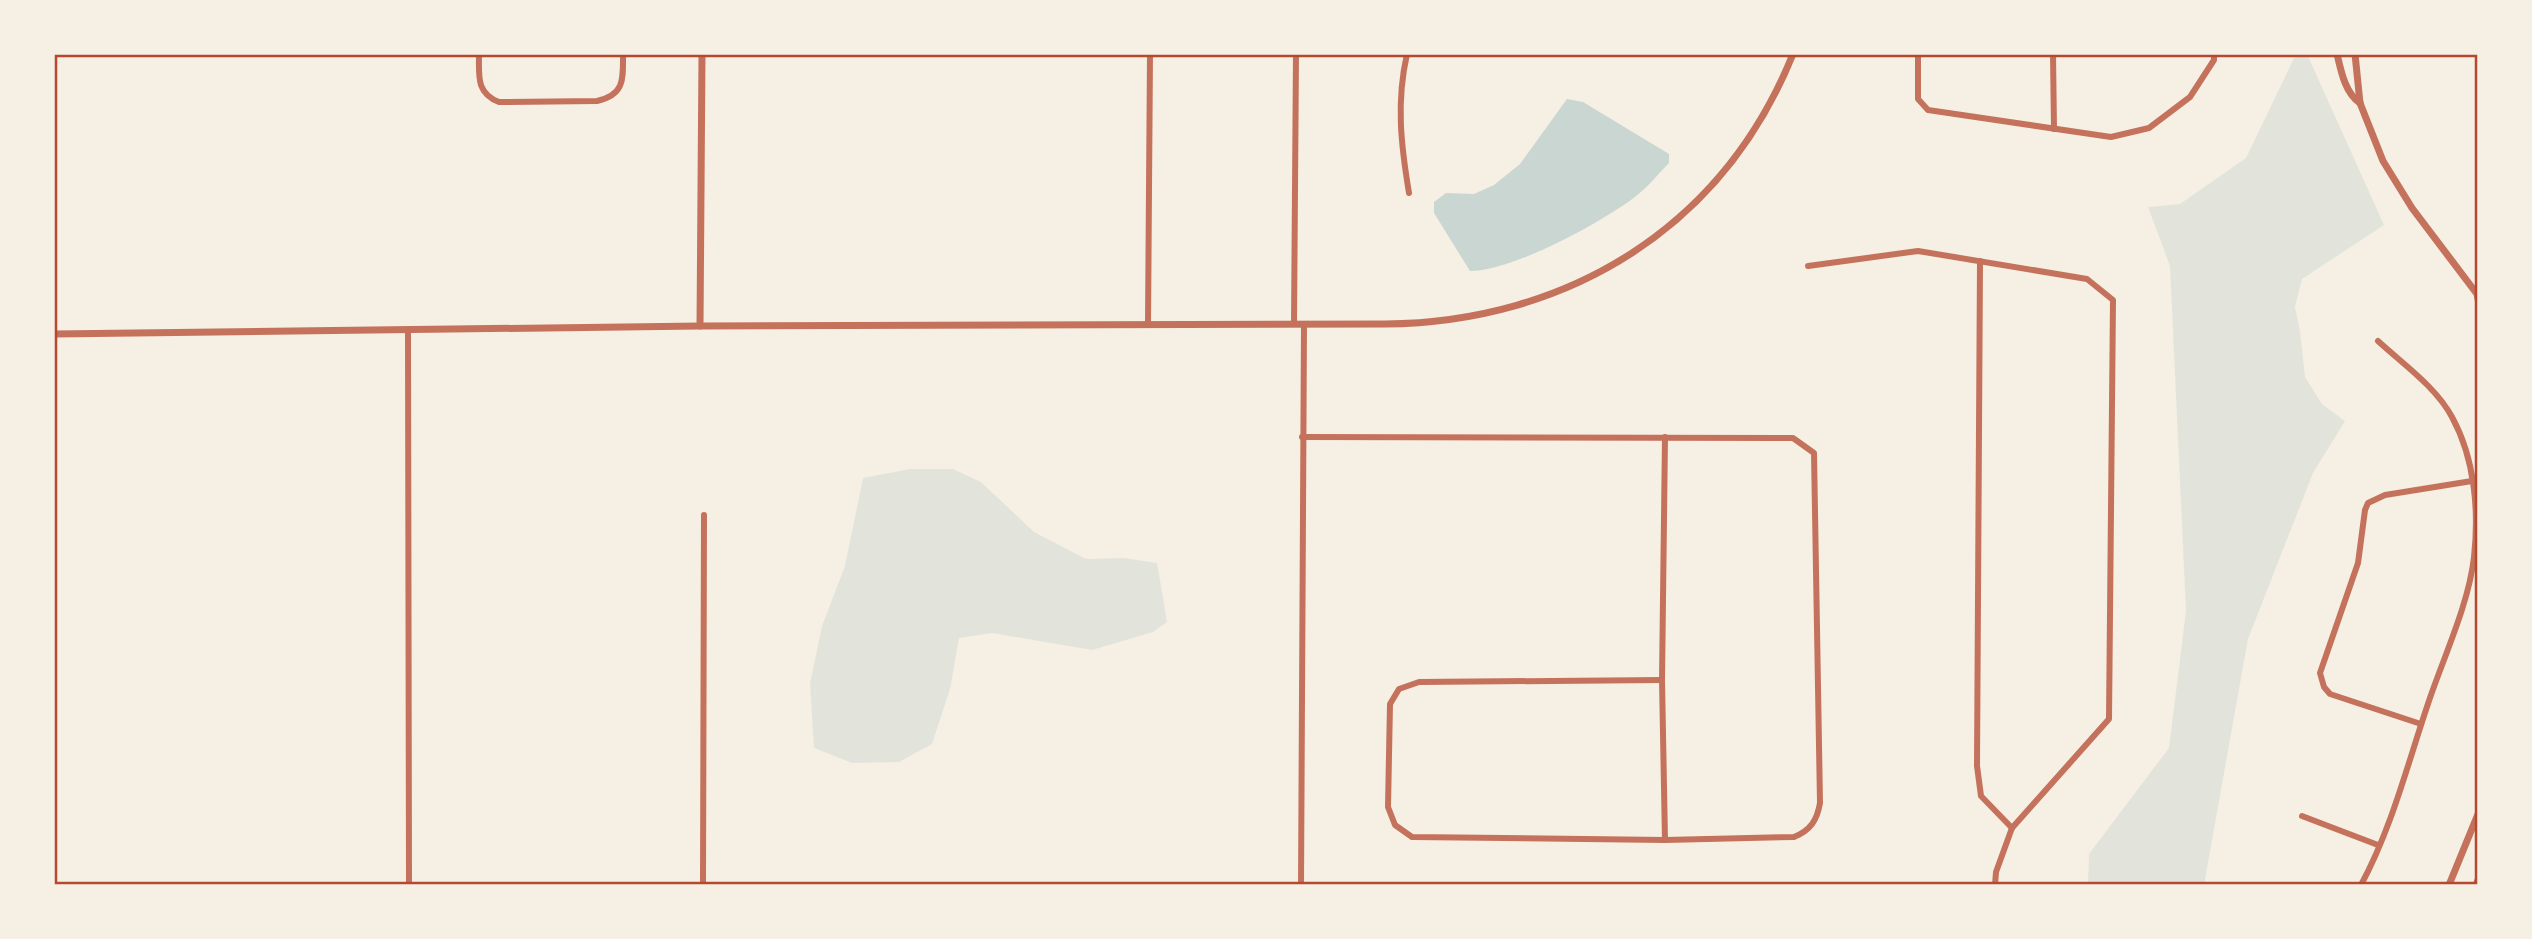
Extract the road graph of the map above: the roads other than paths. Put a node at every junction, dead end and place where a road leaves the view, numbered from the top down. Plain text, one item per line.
1 (479, 54) edge
2 (623, 54) edge
3 (702, 54) edge
4 (1150, 54) edge
5 (1296, 54) edge
6 (1407, 54) edge
7 (1793, 54) edge
8 (1918, 54) edge
9 (2053, 54) edge
10 (2214, 54) edge
11 (2337, 54) edge
12 (2355, 54) edge
13 (2360, 103) junction
14 (2054, 129) junction
15 (1409, 193) dead end
16 (1980, 261) junction
17 (1808, 266) dead end
18 (2478, 296) edge
19 (1148, 324) junction
20 (1294, 324) junction
21 (1304, 324) junction
22 (700, 326) junction
23 (408, 330) junction
24 (54, 334) edge
25 (2378, 341) dead end
26 (1302, 437) junction
27 (1665, 437) junction
28 (2472, 481) junction
29 (705, 515) dead end
30 (1662, 680) junction
31 (2421, 724) junction
32 (2478, 814) edge
33 (2302, 816) dead end
34 (2012, 828) junction
35 (1665, 839) junction
36 (2378, 845) junction
37 (2478, 880) edge
38 (409, 885) edge
39 (703, 885) edge
40 (1301, 885) edge
41 (1996, 885) edge
42 (2361, 885) edge
43 (2449, 885) edge
44 (2476, 885) edge

1 - 2 street
3 - 22 street
4 - 19 street
5 - 20 street
6 - 15 street
7 - 21 street
8 - 14 street
9 - 14 street
10 - 14 street
11 - 13 street
12 - 13 street
13 - 18 street
16 - 17 street
16 - 34 street
16 - 34 street
19 - 20 street
19 - 22 street
20 - 21 street
21 - 26 street
22 - 23 street
23 - 24 street
23 - 38 street
25 - 28 street
26 - 27 street
26 - 40 street
27 - 30 street
27 - 35 street
28 - 31 street
28 - 31 street
29 - 39 street
30 - 35 street
30 - 35 street
31 - 36 street
32 - 43 street
33 - 36 street
34 - 41 street
36 - 42 street
37 - 44 street

